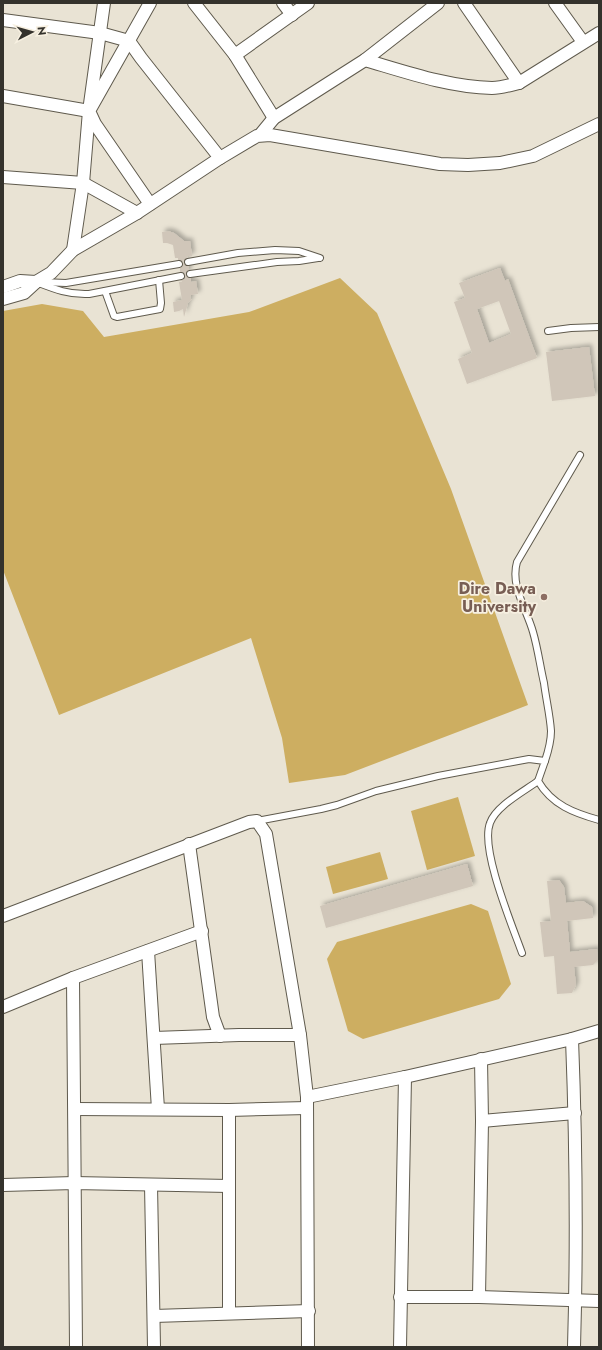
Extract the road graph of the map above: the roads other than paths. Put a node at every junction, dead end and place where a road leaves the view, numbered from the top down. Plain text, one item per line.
1 (104, 3) edge
2 (150, 3) edge
3 (194, 3) edge
4 (283, 3) edge
5 (308, 3) edge
6 (438, 3) edge
7 (464, 3) edge
8 (555, 3) edge
9 (292, 15) junction
10 (3, 20) edge
11 (100, 33) junction
12 (599, 33) edge
13 (129, 41) junction
14 (583, 42) junction
15 (235, 54) junction
16 (365, 60) junction
17 (519, 82) junction
18 (3, 96) edge
19 (89, 111) junction
20 (274, 118) junction
21 (599, 124) edge
22 (260, 135) junction
23 (220, 158) junction
24 (3, 177) edge
25 (83, 183) junction
26 (150, 204) junction
27 (136, 213) junction
28 (73, 250) junction
29 (188, 262) dead end
30 (179, 264) dead end
31 (190, 274) dead end
32 (181, 276) dead end
33 (159, 280) junction
34 (36, 282) junction
35 (3, 286) edge
36 (105, 291) junction
37 (3, 299) edge
38 (599, 327) edge
39 (548, 331) dead end
40 (580, 455) dead end
41 (545, 761) junction
42 (538, 781) junction
43 (599, 820) edge
44 (257, 821) junction
45 (189, 844) junction
46 (3, 916) edge
47 (202, 931) junction
48 (148, 951) junction
49 (522, 952) dead end
50 (73, 978) junction
51 (3, 1007) edge
52 (599, 1031) edge
53 (300, 1035) junction
54 (220, 1036) junction
55 (154, 1038) junction
56 (572, 1039) junction
57 (481, 1060) junction
58 (405, 1077) junction
59 (307, 1102) junction
60 (75, 1109) junction
61 (158, 1109) junction
62 (229, 1110) junction
63 (575, 1113) junction
64 (482, 1121) junction
65 (74, 1183) junction
66 (3, 1185) edge
67 (151, 1185) junction
68 (229, 1186) junction
69 (400, 1297) junction
70 (479, 1297) junction
71 (576, 1300) junction
72 (599, 1301) edge
73 (309, 1311) junction
74 (229, 1313) junction
75 (154, 1316) junction
76 (76, 1347) edge
77 (154, 1347) edge
78 (308, 1347) edge
79 (400, 1347) edge
80 (574, 1347) edge

1 - 11 street
2 - 13 street
3 - 15 street
4 - 9 street
5 - 9 street
6 - 16 street
7 - 17 street
8 - 14 street
9 - 15 street
10 - 11 street
11 - 13 street
11 - 19 street
12 - 14 street
13 - 19 street
13 - 23 street
14 - 17 street
15 - 20 street
16 - 17 street
16 - 20 street
18 - 19 street
19 - 25 street
19 - 26 street
20 - 22 street
21 - 22 street
22 - 23 street
23 - 26 street
24 - 25 street
25 - 27 street
25 - 28 street
26 - 27 street
27 - 28 street
28 - 34 street
29 - 31 lane
30 - 34 lane
32 - 33 lane
33 - 36 lane
33 - 36 lane
34 - 35 street
34 - 36 lane
34 - 37 street
38 - 39 lane
40 - 41 lane
41 - 42 lane
41 - 44 lane
42 - 43 lane
42 - 49 lane
44 - 45 street
44 - 53 street
45 - 46 street
45 - 47 street
47 - 48 street
47 - 54 street
48 - 50 street
48 - 55 street
50 - 51 street
50 - 60 street
52 - 56 street
53 - 54 street
53 - 59 street
54 - 55 street
55 - 61 street
56 - 57 street
56 - 63 street
57 - 58 street
57 - 64 street
58 - 59 street
58 - 69 street
59 - 62 street
59 - 73 street
60 - 61 street
60 - 65 street
61 - 62 street
62 - 68 street
63 - 64 street
63 - 71 street
64 - 70 street
65 - 66 street
65 - 67 street
65 - 76 street
67 - 68 street
67 - 75 street
68 - 74 street
69 - 70 street
69 - 79 street
70 - 71 street
71 - 72 street
71 - 80 street
73 - 74 street
73 - 78 street
74 - 75 street
75 - 77 street

